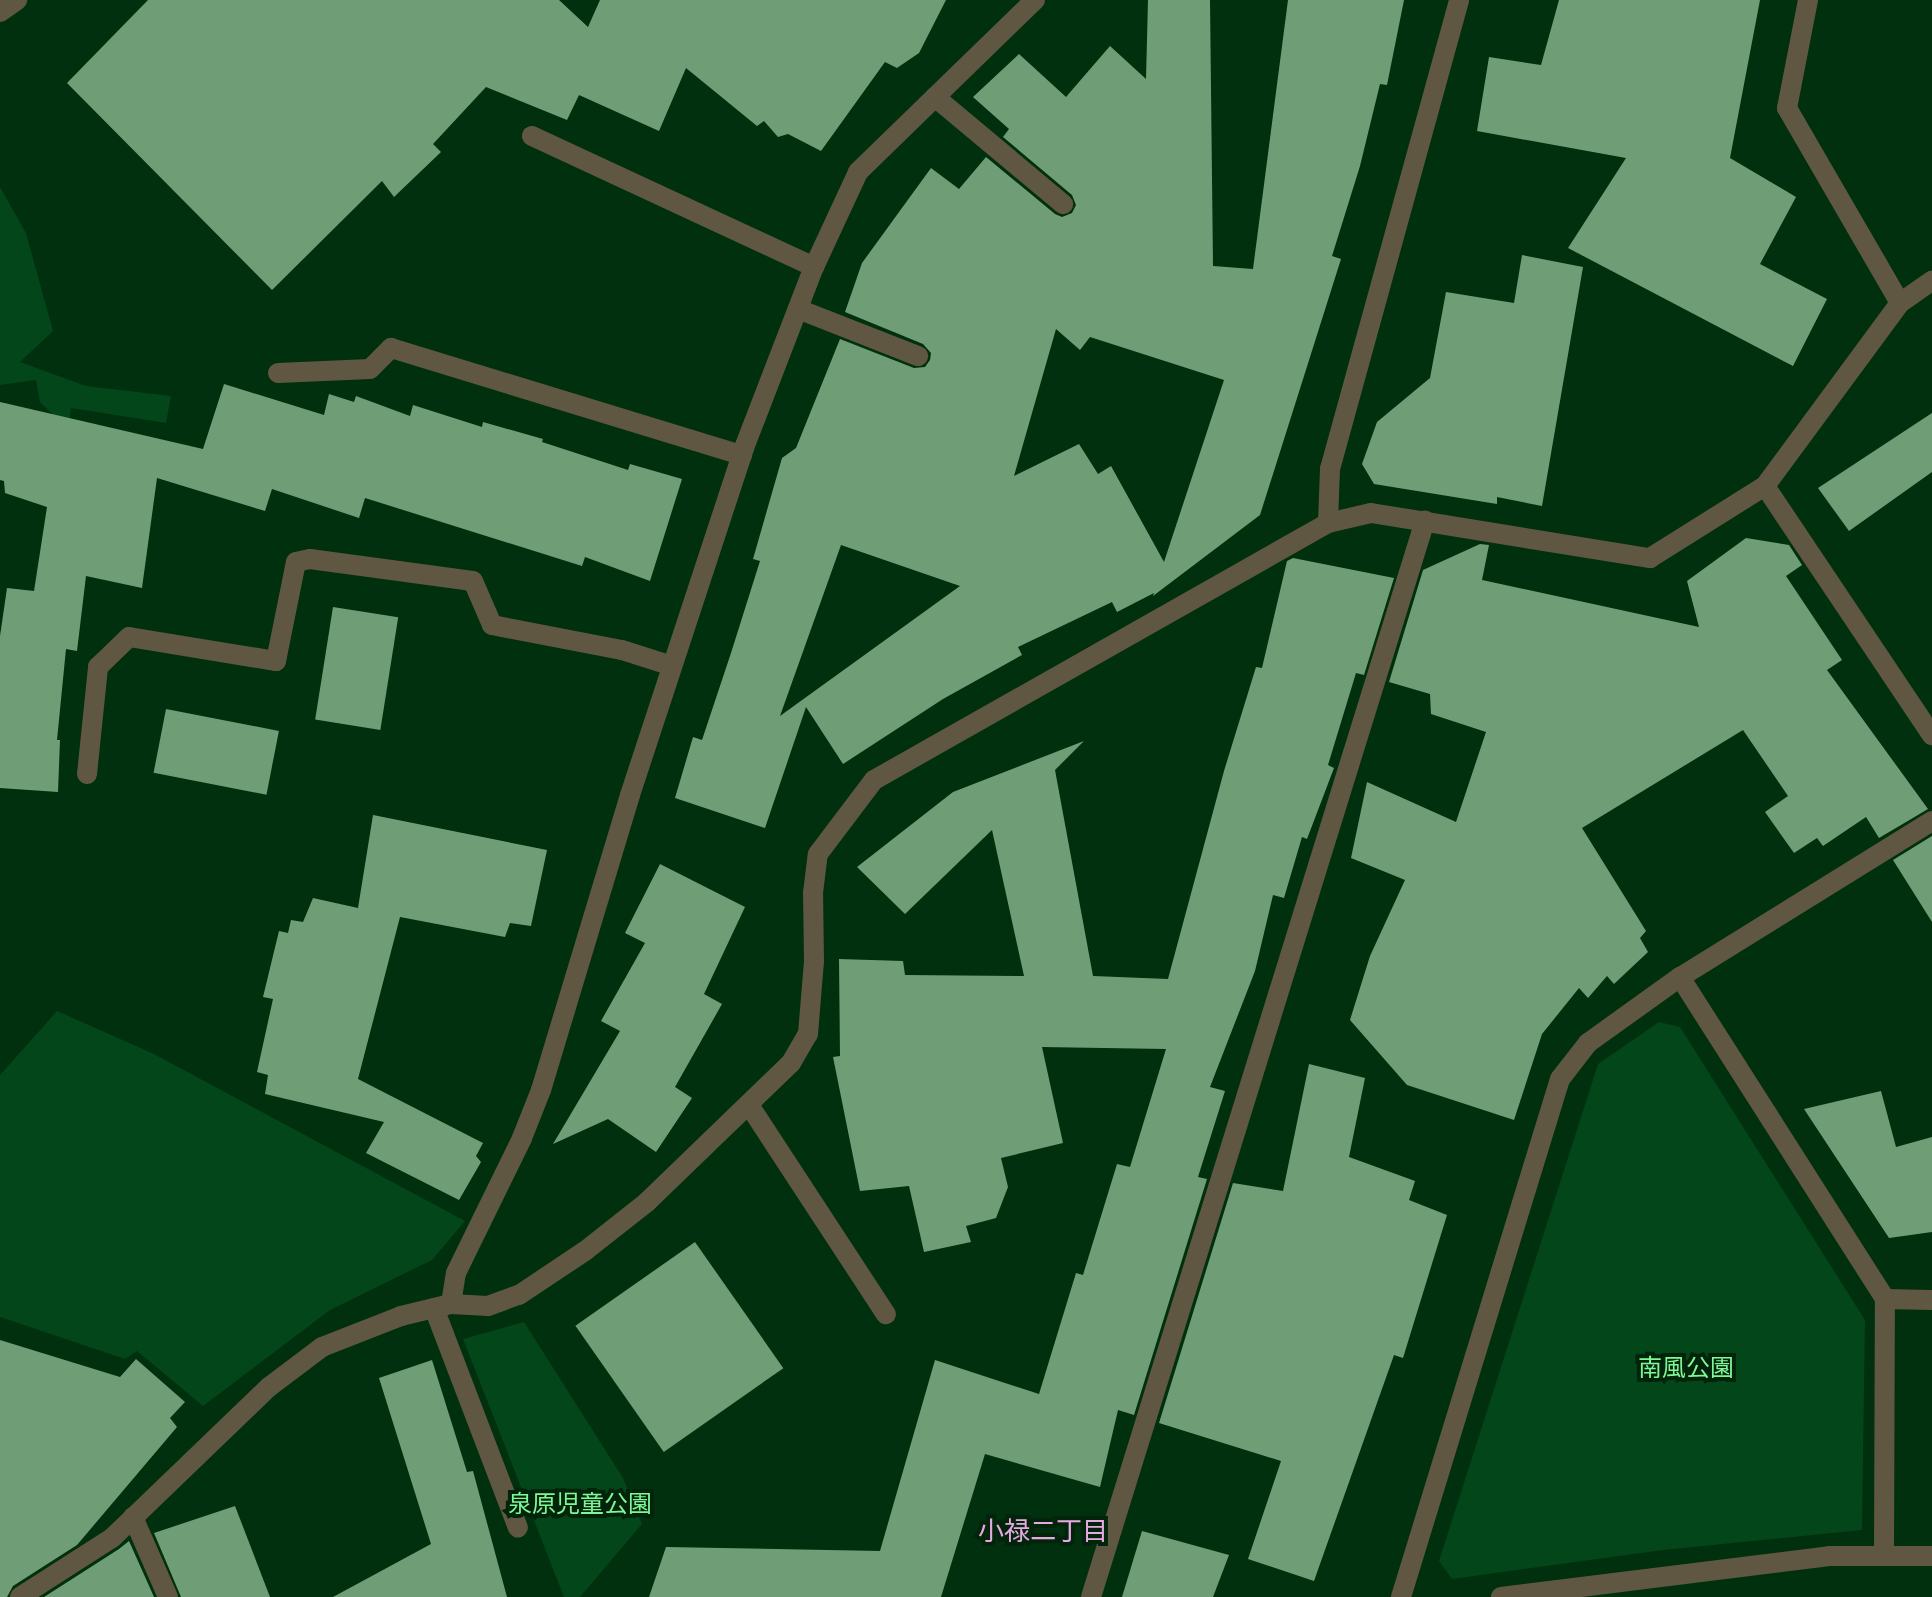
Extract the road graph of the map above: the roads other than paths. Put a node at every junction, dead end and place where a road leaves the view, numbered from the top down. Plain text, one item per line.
1 (17, 0) edge
2 (1035, 0) edge
3 (1459, 0) edge
4 (1808, 0) edge
5 (0, 12) edge
6 (935, 97) junction
7 (532, 136) dead end
8 (1063, 204) dead end
9 (814, 267) junction
10 (1932, 281) edge
11 (1900, 303) junction
12 (798, 309) junction
13 (918, 356) dead end
14 (278, 373) dead end
15 (742, 455) junction
16 (1765, 486) junction
17 (1425, 521) junction
18 (1328, 523) junction
19 (672, 666) junction
20 (1932, 735) edge
21 (87, 774) dead end
22 (1932, 821) edge
23 (1680, 977) junction
24 (749, 1105) junction
25 (1885, 1299) junction
26 (1932, 1300) edge
27 (442, 1306) junction
28 (886, 1314) dead end
29 (133, 1517) junction
30 (518, 1528) dead end
31 (1884, 1556) junction
32 (1932, 1556) edge
33 (20, 1597) edge
34 (168, 1597) edge
35 (1091, 1597) edge
36 (1401, 1597) edge
37 (1501, 1597) edge

1 - 5 street
2 - 6 street
3 - 18 street
4 - 11 street
6 - 8 street
6 - 9 street
7 - 9 street
9 - 12 street
10 - 11 street
11 - 16 street
12 - 13 street
12 - 15 street
14 - 15 street
15 - 19 street
16 - 17 street
16 - 20 street
17 - 18 street
17 - 35 street
18 - 24 street
19 - 21 street
19 - 27 street
22 - 23 street
23 - 25 street
23 - 36 street
24 - 27 street
24 - 28 street
25 - 26 street
25 - 31 street
27 - 29 street
27 - 30 street
29 - 33 street
29 - 34 street
31 - 32 street
31 - 37 street

